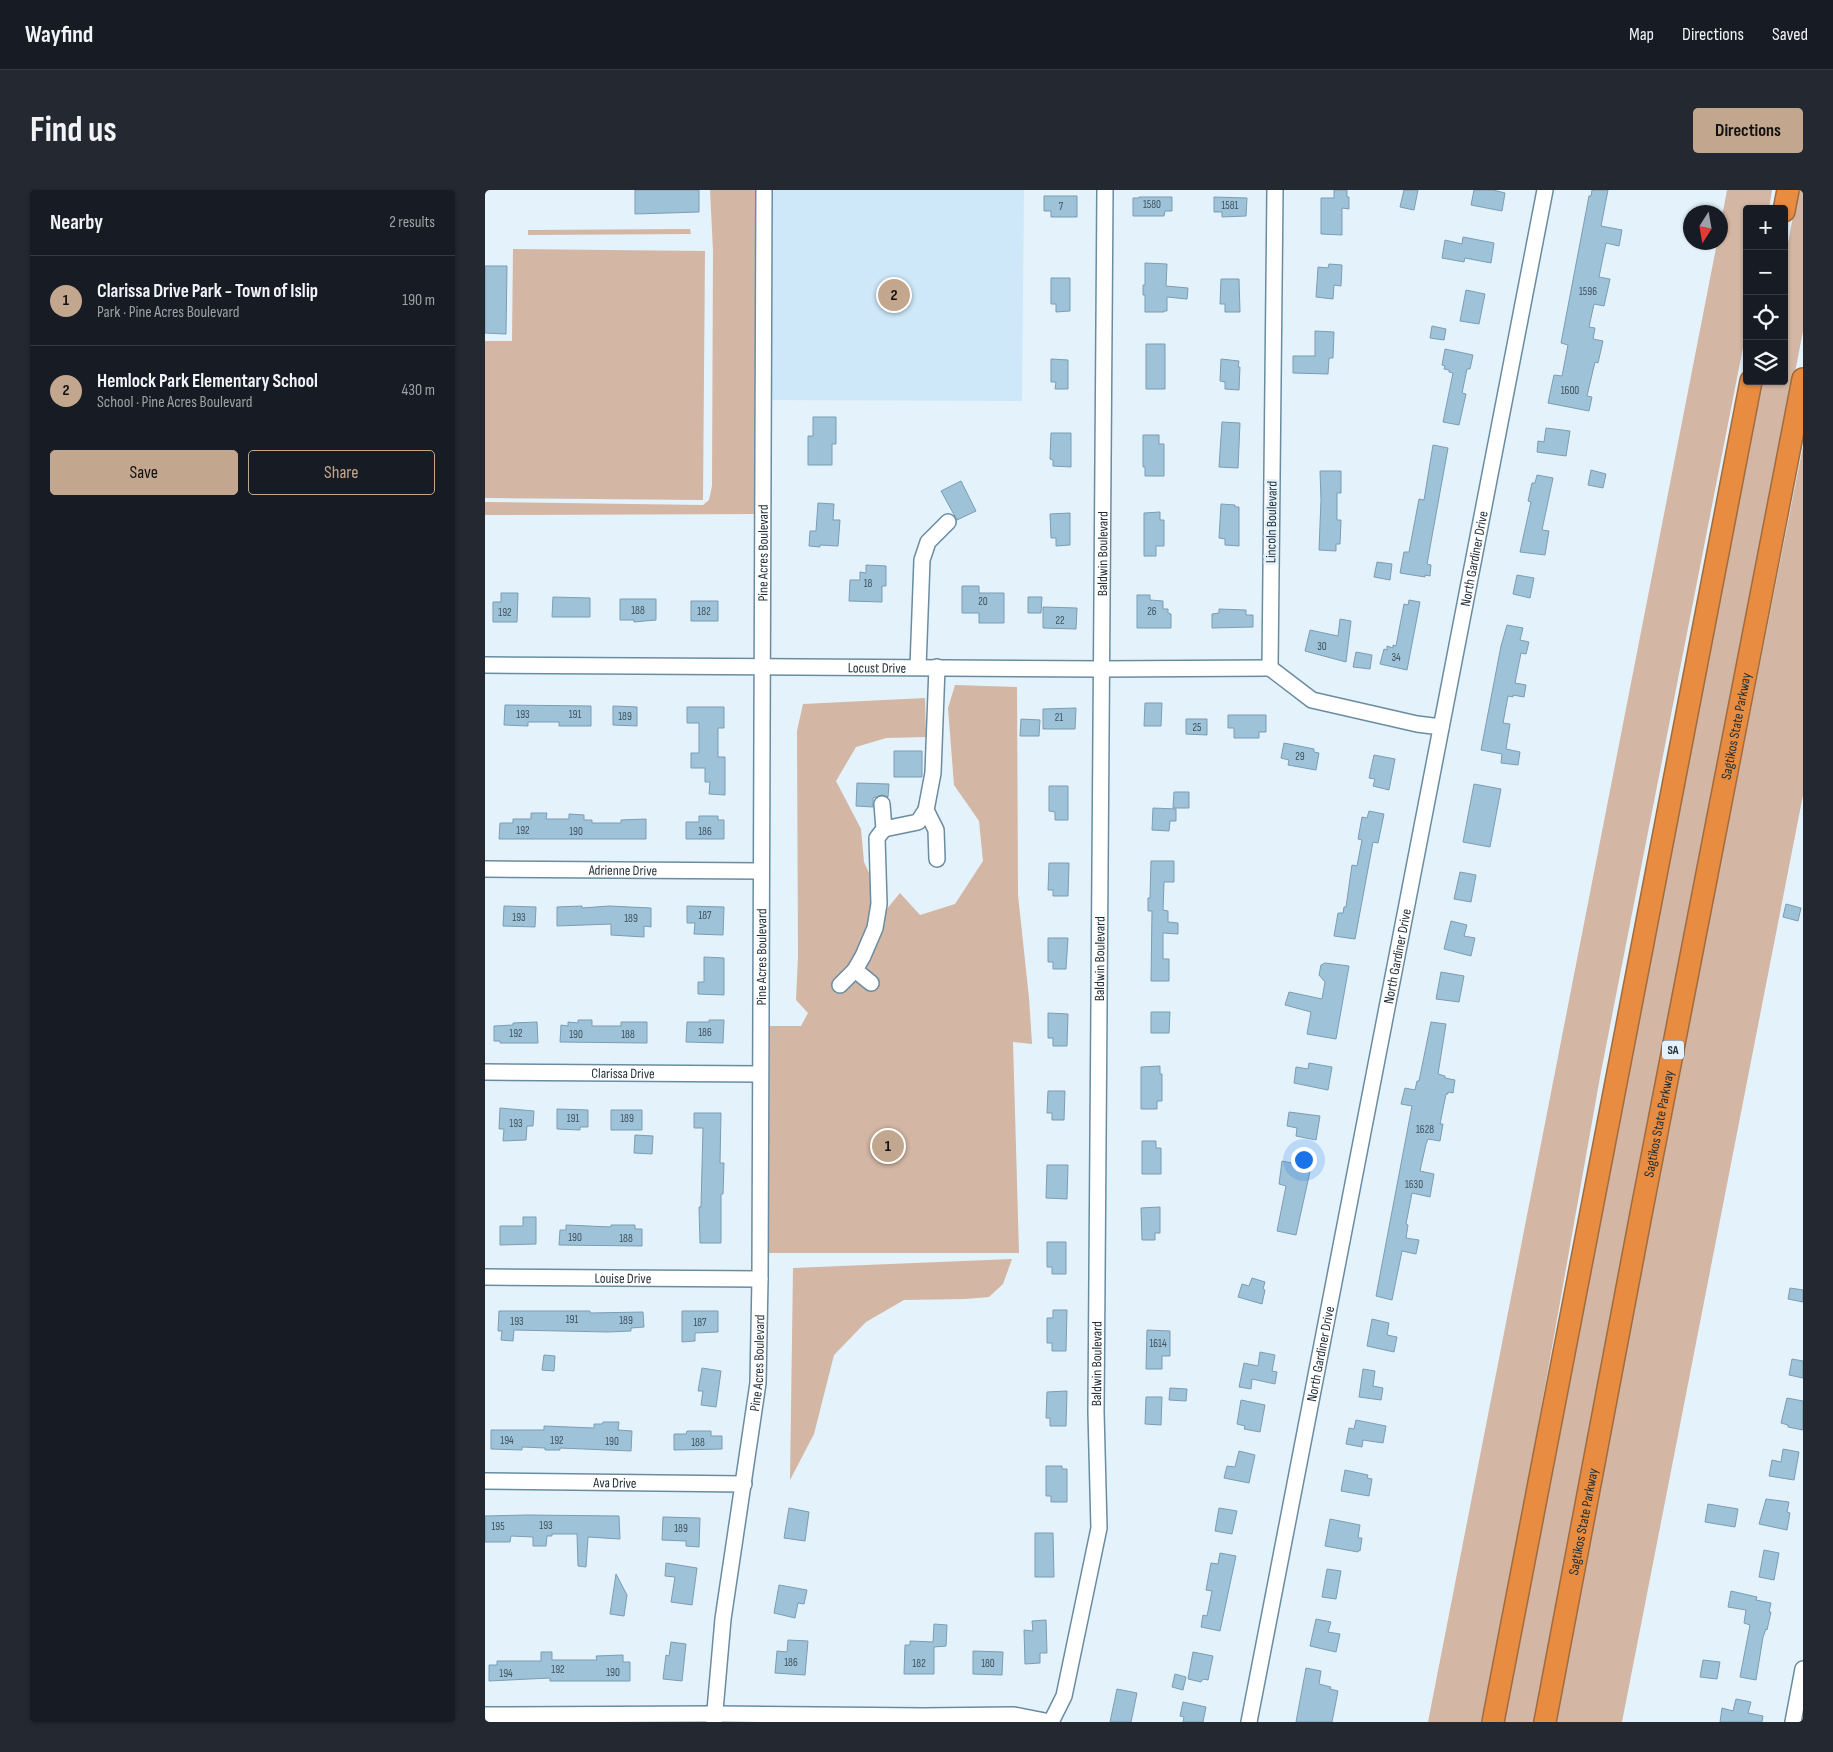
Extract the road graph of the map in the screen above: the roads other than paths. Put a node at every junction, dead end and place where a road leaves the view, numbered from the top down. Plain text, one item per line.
1 (764, 190) edge
2 (1105, 190) edge
3 (1275, 190) edge
4 (1545, 190) edge
5 (1788, 190) edge
6 (1785, 205) edge
7 (1803, 379) edge
8 (1750, 385) edge
9 (948, 522) dead end
10 (485, 665) edge
11 (762, 666) junction
12 (918, 667) junction
13 (937, 667) junction
14 (1270, 668) junction
15 (1101, 669) junction
16 (1441, 727) junction
17 (882, 804) dead end
18 (926, 810) junction
19 (884, 829) junction
20 (937, 859) dead end
21 (485, 869) edge
22 (761, 871) junction
23 (855, 970) junction
24 (840, 984) dead end
25 (871, 984) dead end
26 (485, 1072) edge
27 (760, 1074) junction
28 (485, 1277) edge
29 (761, 1279) junction
30 (485, 1481) edge
31 (744, 1484) junction
32 (1803, 1669) edge
33 (485, 1715) edge
34 (714, 1718) edge
35 (521, 1719) edge
36 (923, 1719) edge
37 (1051, 1722) edge
38 (1249, 1722) edge
39 (1493, 1722) edge
40 (1545, 1722) edge
41 (1793, 1722) edge

1 - 11 street, Pine Acres Boulevard
2 - 15 street, Baldwin Boulevard
3 - 14 street, Lincoln Boulevard
4 - 16 street, North Gardiner Drive
5 - 6 highway
7 - 40 highway, Sagtikos State Parkway / SA
8 - 39 highway
9 - 12 street
10 - 11 street, Locust Drive
11 - 12 street, Locust Drive
11 - 22 street, Pine Acres Boulevard
12 - 13 street, Locust Drive
13 - 15 street, Locust Drive
13 - 18 street
14 - 15 street, Locust Drive
14 - 16 street
15 - 37 street, Baldwin Boulevard
16 - 38 street, North Gardiner Drive
17 - 19 street
18 - 19 street
18 - 20 street
19 - 23 street
21 - 22 street, Adrienne Drive
22 - 27 street, Pine Acres Boulevard
23 - 24 street
23 - 25 street
26 - 27 street, Clarissa Drive
27 - 29 street, Pine Acres Boulevard
28 - 29 street, Louise Drive
29 - 31 street, Pine Acres Boulevard
30 - 31 street, Ava Drive
31 - 34 street, Pine Acres Boulevard
32 - 41 street
33 - 35 street
34 - 35 street
34 - 36 street
36 - 37 street

